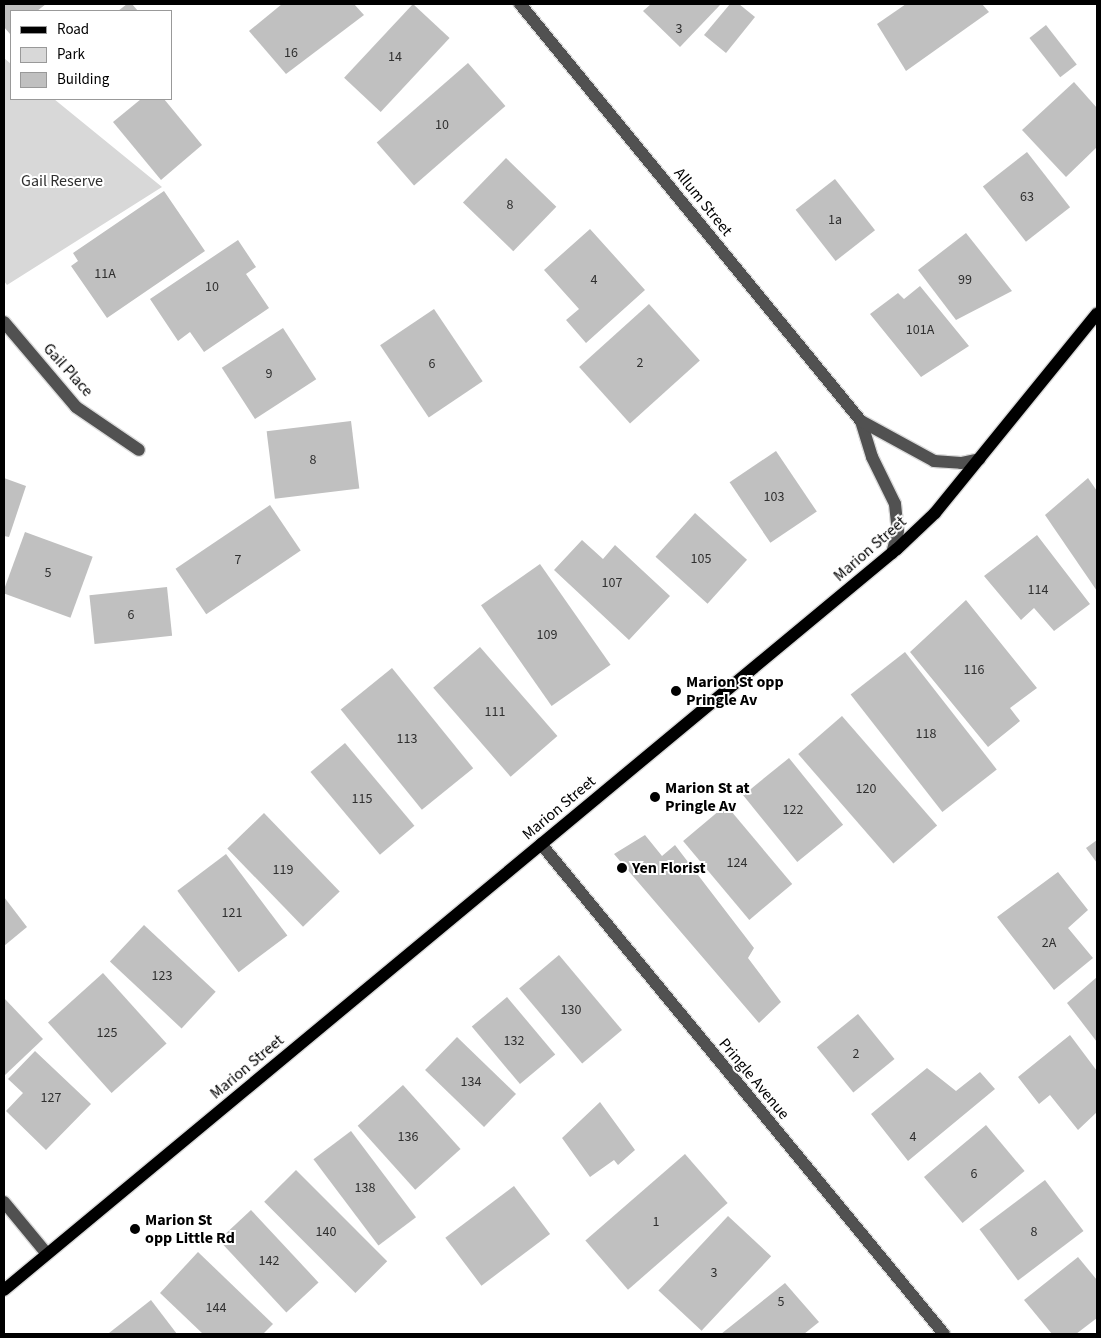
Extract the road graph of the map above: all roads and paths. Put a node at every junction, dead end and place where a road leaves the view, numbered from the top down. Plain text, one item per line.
1 (520, 4) edge
2 (1097, 314) edge
3 (4, 322) edge
4 (861, 421) junction
5 (139, 450) dead end
6 (980, 459) junction
7 (892, 553) junction
8 (541, 844) junction
9 (4, 1202) edge
10 (47, 1254) junction
11 (4, 1290) edge
12 (944, 1334) edge

1 - 4 street, Allum Street
2 - 6 main road, Marion Street
3 - 5 street, Gail Place
4 - 6 street, Allum Street
4 - 7 street, Allum Street
6 - 7 main road, Marion Street
7 - 8 main road, Marion Street
8 - 10 main road, Marion Street
8 - 12 street, Pringle Avenue
9 - 10 street
10 - 11 main road, Marion Street

